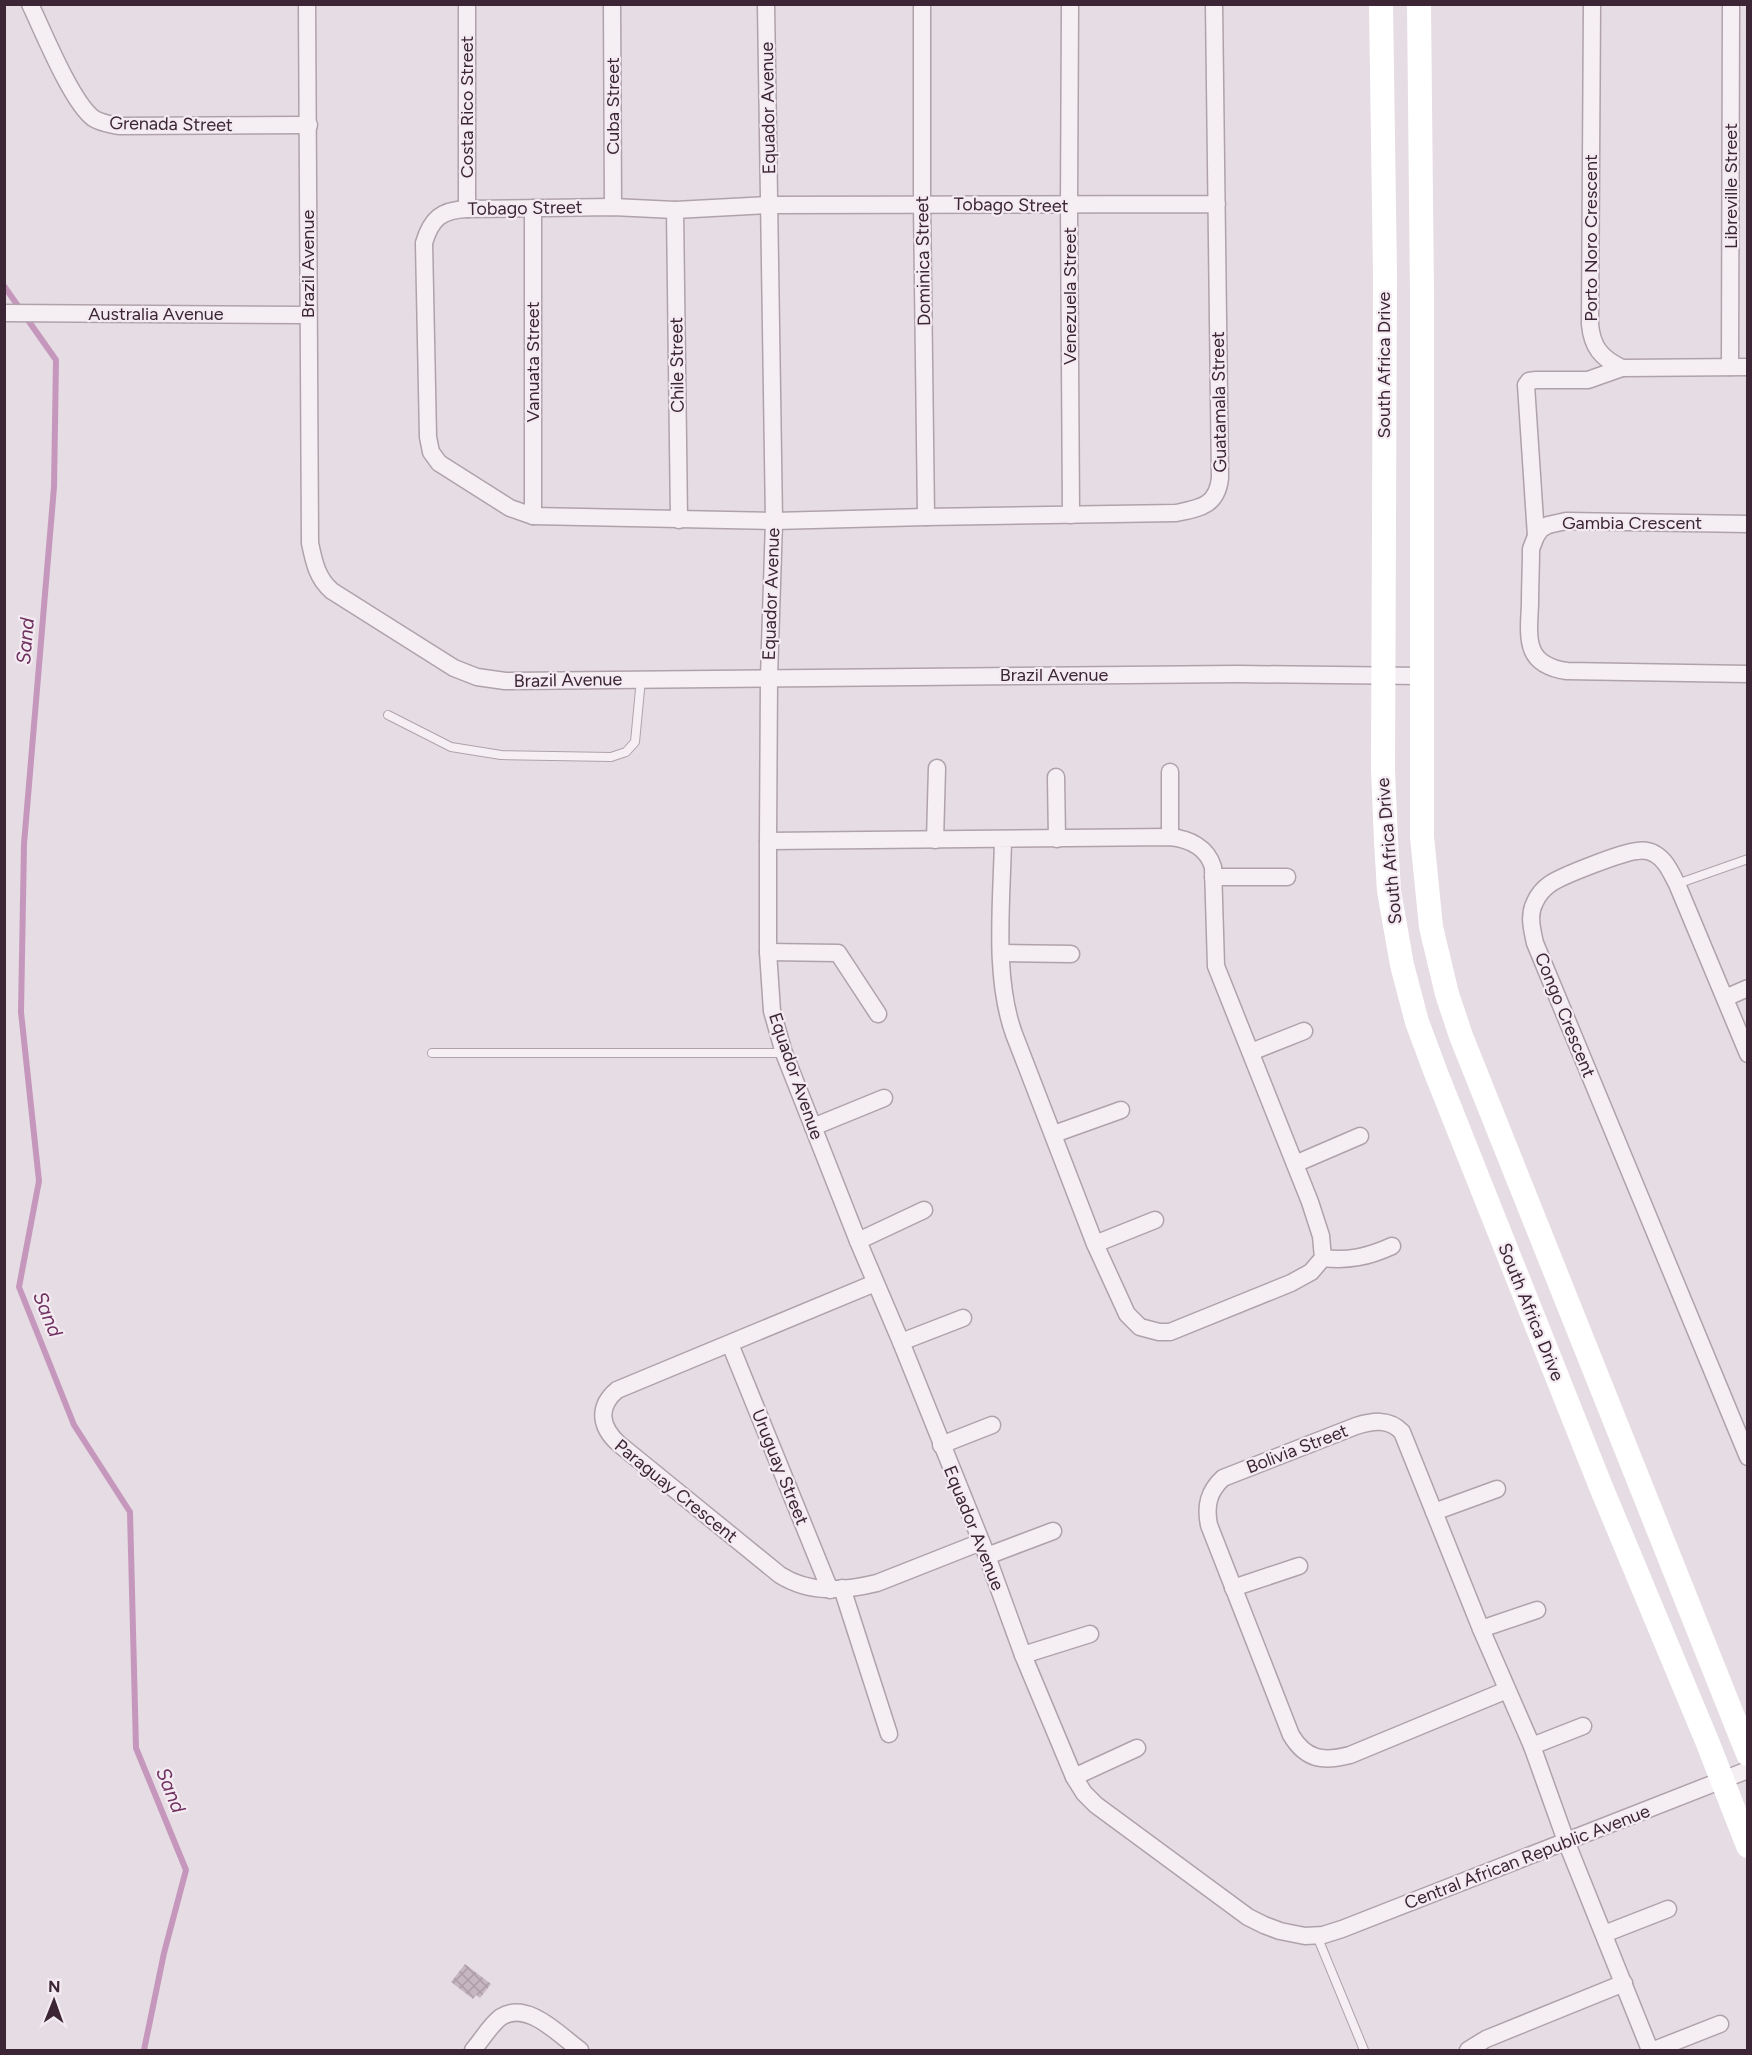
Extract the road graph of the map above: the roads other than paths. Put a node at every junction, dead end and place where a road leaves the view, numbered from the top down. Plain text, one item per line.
1 (30, 4) edge
2 (307, 4) edge
3 (466, 4) edge
4 (612, 4) edge
5 (766, 4) edge
6 (922, 4) edge
7 (1070, 4) edge
8 (1214, 4) edge
9 (1381, 4) edge
10 (1419, 4) edge
11 (1592, 4) edge
12 (1731, 4) edge
13 (309, 125) junction
14 (922, 204) junction
15 (1216, 204) junction
16 (770, 205) junction
17 (1069, 206) junction
18 (613, 207) junction
19 (533, 208) junction
20 (467, 209) junction
21 (675, 210) junction
22 (4, 314) edge
23 (307, 315) junction
24 (1730, 367) junction
25 (1748, 367) edge
26 (1622, 368) junction
27 (1071, 515) junction
28 (533, 516) junction
29 (926, 517) junction
30 (679, 520) junction
31 (774, 521) junction
32 (1748, 524) edge
33 (1536, 536) junction
34 (1748, 674) edge
35 (1384, 676) junction
36 (1422, 676) junction
37 (769, 677) junction
38 (641, 679) junction
39 (388, 715) dead end
40 (937, 768) dead end
41 (1170, 772) dead end
42 (1056, 777) dead end
43 (1170, 837) junction
44 (1003, 839) junction
45 (1056, 839) junction
46 (935, 840) junction
47 (768, 841) junction
48 (1748, 859) edge
49 (1213, 877) junction
50 (1287, 877) dead end
51 (1677, 884) junction
52 (768, 952) junction
53 (1001, 952) junction
54 (1071, 954) dead end
55 (1748, 988) edge
56 (1725, 998) junction
57 (878, 1014) dead end
58 (1304, 1031) dead end
59 (1251, 1052) junction
60 (432, 1053) dead end
61 (784, 1053) junction
62 (1748, 1054) edge
63 (884, 1098) dead end
64 (1121, 1110) dead end
65 (813, 1127) junction
66 (1054, 1134) junction
67 (1360, 1136) dead end
68 (1295, 1164) junction
69 (924, 1210) dead end
70 (1155, 1220) dead end
71 (858, 1241) junction
72 (1095, 1244) junction
73 (1392, 1246) dead end
74 (1323, 1258) junction
75 (875, 1283) junction
76 (963, 1317) dead end
77 (901, 1342) junction
78 (730, 1344) junction
79 (992, 1425) dead end
80 (941, 1445) junction
81 (1748, 1457) edge
82 (1497, 1489) dead end
83 (1434, 1512) junction
84 (1053, 1531) dead end
85 (984, 1549) junction
86 (1299, 1566) dead end
87 (1233, 1588) junction
88 (836, 1589) junction
89 (1537, 1610) dead end
90 (1481, 1629) junction
91 (1090, 1634) dead end
92 (1023, 1655) junction
93 (1507, 1690) junction
94 (1583, 1726) dead end
95 (889, 1734) dead end
96 (1532, 1746) junction
97 (1137, 1748) dead end
98 (1748, 1754) edge
99 (1748, 1770) edge
100 (1074, 1777) junction
101 (1722, 1780) junction
102 (1566, 1841) junction
103 (1748, 1846) edge
104 (1668, 1909) dead end
105 (1604, 1934) junction
106 (1311, 1936) junction
107 (1624, 1983) junction
108 (1720, 2024) dead end
109 (473, 2050) edge
110 (580, 2050) edge
111 (1364, 2050) edge
112 (1468, 2050) edge
113 (1652, 2050) edge

1 - 13 street, Grenada Street
2 - 13 street, Brazil Avenue
3 - 20 street, Costa Rico Street
4 - 18 street, Cuba Street
5 - 16 street, Equador Avenue
6 - 14 street, Dominica Street
7 - 17 street, Venezuela Street
8 - 15 street, Guatamala Street
9 - 35 street, South Africa Drive
10 - 36 street, South Africa Drive
11 - 26 street, Porto Noro Crescent
12 - 24 street, Libreville Street
13 - 23 street, Brazil Avenue
14 - 16 street, Tobago Street
14 - 17 street, Tobago Street
14 - 29 street, Dominica Street
15 - 17 street, Tobago Street
15 - 27 street, Guatamala Street
16 - 21 street, Tobago Street
16 - 31 street, Equador Avenue
17 - 27 street, Venezuela Street
18 - 19 street, Tobago Street
18 - 21 street, Tobago Street
19 - 20 street, Tobago Street
19 - 28 street, Vanuata Street
20 - 28 street, Tobago Street
21 - 30 street, Chile Street
22 - 23 street, Australia Avenue
23 - 38 street, Brazil Avenue
24 - 25 street
24 - 26 street
26 - 33 street
27 - 29 street, Guatamala Street
28 - 30 street, Tobago Street
29 - 31 street, Guatamala Street
30 - 31 street, Tobago Street
31 - 37 street, Equador Avenue
32 - 33 street, Gambia Crescent
33 - 34 street, Gambia Crescent
35 - 36 street, Brazil Avenue
35 - 37 street, Brazil Avenue
35 - 101 street, South Africa Drive
36 - 98 street, South Africa Drive
37 - 38 street, Brazil Avenue
37 - 47 street, Equador Avenue
38 - 39 lane
40 - 46 street
41 - 43 street
42 - 45 street
43 - 45 street
43 - 49 street
44 - 45 street
44 - 46 street
44 - 53 street
46 - 47 street
47 - 52 street, Equador Avenue
48 - 51 lane
49 - 50 street
49 - 59 street
51 - 56 street, Congo Crescent
51 - 81 street, Congo Crescent
52 - 57 street
52 - 61 street, Equador Avenue
53 - 54 street
53 - 66 street
55 - 56 street
56 - 62 street, Congo Crescent
58 - 59 street
59 - 68 street
60 - 61 lane
61 - 65 street, Equador Avenue
63 - 65 street
64 - 66 street
65 - 71 street, Equador Avenue
66 - 72 street
67 - 68 street
68 - 74 street
69 - 71 street
70 - 72 street
71 - 75 street, Equador Avenue
72 - 74 street
73 - 74 street
75 - 77 street, Equador Avenue
75 - 78 street, Paraguay Crescent
76 - 77 street
77 - 80 street, Equador Avenue
78 - 88 street, Uruguay Street
78 - 88 street, Paraguay Crescent
79 - 80 street
80 - 85 street, Equador Avenue
82 - 83 street
83 - 87 street, Bolivia Street
83 - 90 street, Bolivia Street
84 - 85 street, Paraguay Crescent
85 - 88 street, Paraguay Crescent
85 - 92 street, Equador Avenue
86 - 87 street
87 - 93 street, Bolivia Street
88 - 95 street, Uruguay Street
89 - 90 street
90 - 93 street, Bolivia Street
91 - 92 street
92 - 100 street, Equador Avenue
93 - 96 street, Bolivia Street
94 - 96 street
96 - 102 street, Bolivia Street
97 - 100 street
99 - 101 street, Central African Republic Avenue
100 - 106 street, Equador Avenue
101 - 102 street, Central African Republic Avenue
101 - 103 street, South Africa Drive
102 - 105 street, Bolivia Street
102 - 106 street, Central African Republic Avenue
104 - 105 street
105 - 107 street, Bolivia Street
106 - 111 lane
107 - 112 street
107 - 113 street, Bolivia Street
108 - 113 street
109 - 110 street

